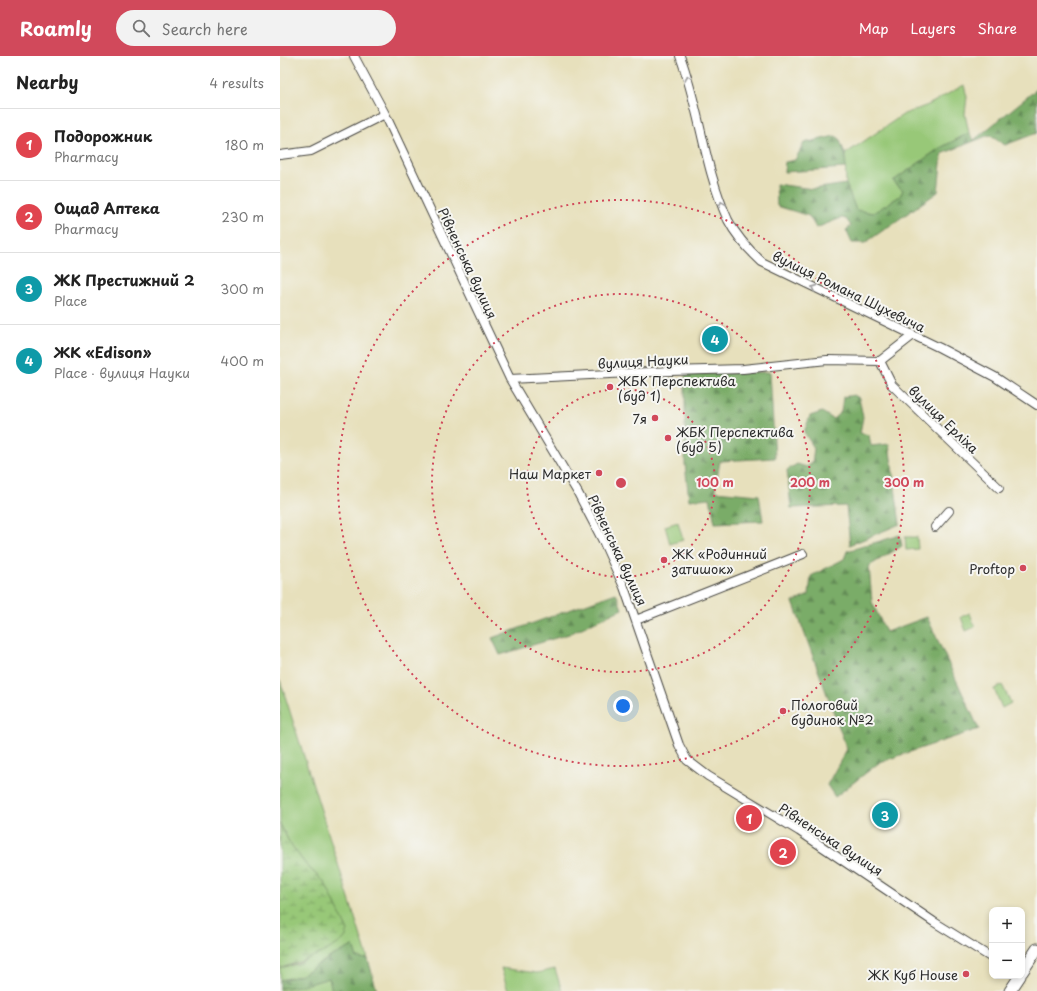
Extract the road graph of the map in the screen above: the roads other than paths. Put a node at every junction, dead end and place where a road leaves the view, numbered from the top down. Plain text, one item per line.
1 (354, 56) edge
2 (680, 56) edge
3 (386, 114) junction
4 (280, 154) edge
5 (912, 336) junction
6 (880, 361) junction
7 (510, 379) junction
8 (1037, 405) edge
9 (999, 488) dead end
10 (949, 511) dead end
11 (935, 527) dead end
12 (803, 554) dead end
13 (636, 620) junction
14 (1037, 949) edge
15 (989, 956) edge
16 (1025, 967) edge
17 (1017, 979) edge
18 (1010, 991) edge

1 - 3 street, Рівненська вулиця
5 -> 2 street, вулиця Романа Шухевича
3 - 4 street
3 - 7 street, Рівненська вулиця
5 - 6 street
5 - 8 street, вулиця Романа Шухевича
6 - 7 street, вулиця Науки
6 - 9 street, вулиця Ерліха
7 - 13 street, Рівненська вулиця
10 - 11 street
12 - 13 street
13 - 15 street, Рівненська вулиця
14 - 16 main road
17 - 18 main road

